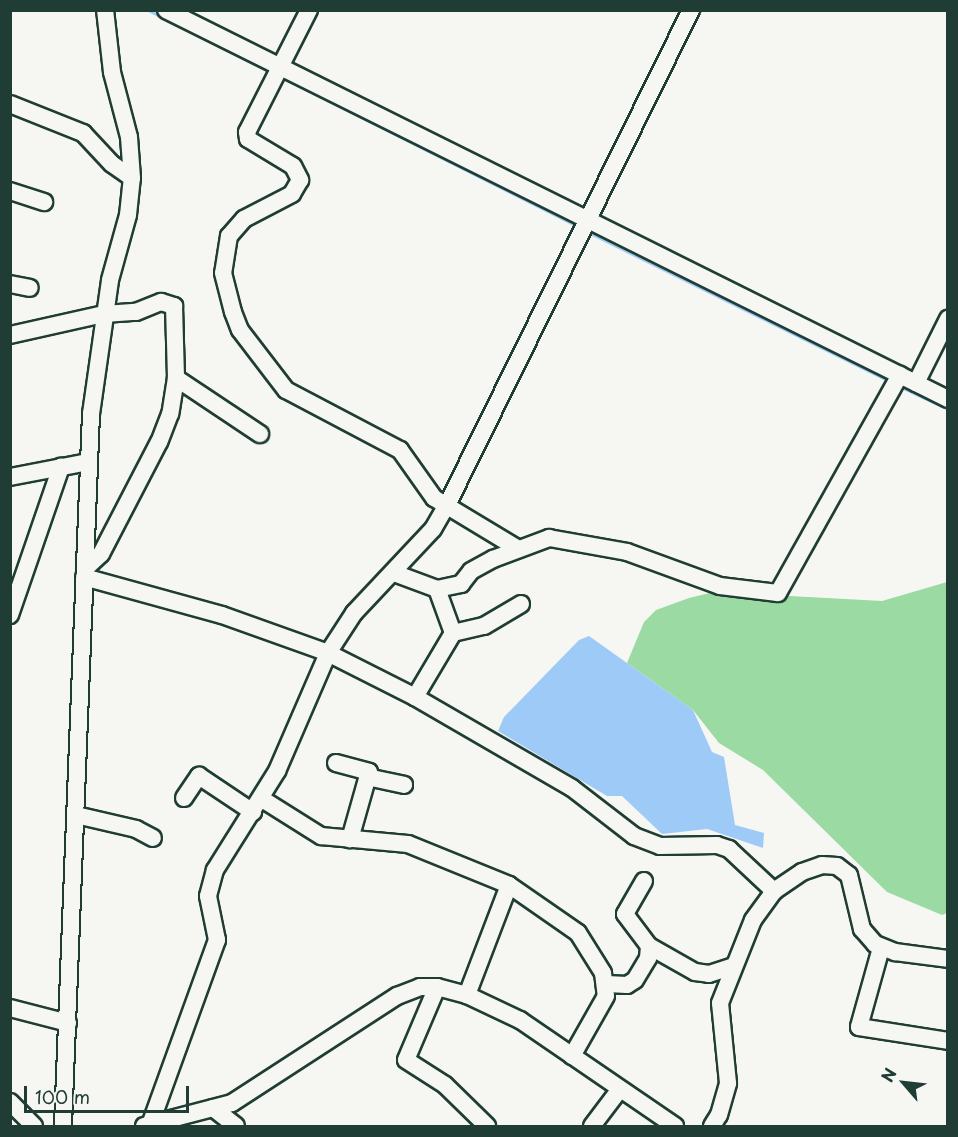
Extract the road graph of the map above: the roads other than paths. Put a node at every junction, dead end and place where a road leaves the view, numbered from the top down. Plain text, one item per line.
1 (105, 10) edge
2 (166, 10) edge
3 (309, 10) edge
4 (691, 10) edge
5 (278, 74) junction
6 (10, 104) edge
7 (132, 178) junction
8 (10, 191) edge
9 (44, 202) dead end
10 (588, 219) junction
11 (10, 284) edge
12 (30, 288) dead end
13 (104, 314) junction
14 (948, 319) edge
15 (10, 335) edge
16 (900, 375) junction
17 (176, 378) junction
18 (916, 383) junction
19 (948, 399) edge
20 (260, 434) dead end
21 (88, 462) junction
22 (61, 467) junction
23 (10, 477) edge
24 (447, 505) junction
25 (516, 548) junction
26 (85, 573) junction
27 (394, 573) junction
28 (437, 589) junction
29 (521, 604) dead end
30 (10, 615) edge
31 (453, 633) junction
32 (328, 653) junction
33 (415, 697) junction
34 (336, 763) dead end
35 (368, 777) junction
36 (404, 785) dead end
37 (184, 798) dead end
38 (257, 805) junction
39 (76, 815) junction
40 (153, 838) dead end
41 (350, 839) junction
42 (644, 881) dead end
43 (509, 885) junction
44 (774, 891) junction
45 (649, 946) junction
46 (881, 948) junction
47 (948, 959) edge
48 (733, 966) junction
49 (607, 984) junction
50 (436, 987) junction
51 (467, 995) junction
52 (10, 1008) edge
53 (68, 1023) junction
54 (948, 1041) edge
55 (572, 1056) junction
56 (620, 1089) junction
57 (10, 1102) edge
58 (213, 1108) junction
59 (478, 1123) edge
60 (34, 1126) edge
61 (63, 1126) edge
62 (145, 1126) edge
63 (236, 1126) edge
64 (592, 1126) edge
65 (675, 1126) edge
66 (712, 1126) edge

1 - 7 street
2 - 5 street
3 - 5 street
4 - 10 street
5 - 10 street
5 - 24 street
6 - 7 street
7 - 13 street
8 - 9 street
10 - 16 street
10 - 24 street
11 - 12 street
13 - 15 street
13 - 17 street
13 - 21 street
14 - 18 street
16 - 18 street
16 - 25 street
17 - 20 street
17 - 26 street
18 - 19 street
21 - 22 street
21 - 26 street
22 - 23 street
22 - 30 street
24 - 25 street
24 - 27 street
25 - 28 street
26 - 32 street
26 - 39 street
27 - 28 street
27 - 32 street
28 - 31 street
29 - 31 street
31 - 33 street
32 - 33 street
32 - 38 street
33 - 44 street
34 - 35 street
35 - 36 street
35 - 41 street
37 - 38 street
38 - 41 street
38 - 62 street
39 - 40 street
39 - 53 street
41 - 43 street
42 - 45 street
43 - 49 street
43 - 51 street
44 - 46 street
44 - 48 street
45 - 48 street
45 - 49 street
46 - 47 street
46 - 54 street
48 - 66 street
49 - 55 street
50 - 51 street
50 - 58 street
50 - 59 street
51 - 55 street
52 - 53 street
53 - 61 street
55 - 56 street
56 - 64 street
56 - 65 street
57 - 60 street
58 - 62 street
58 - 63 street

